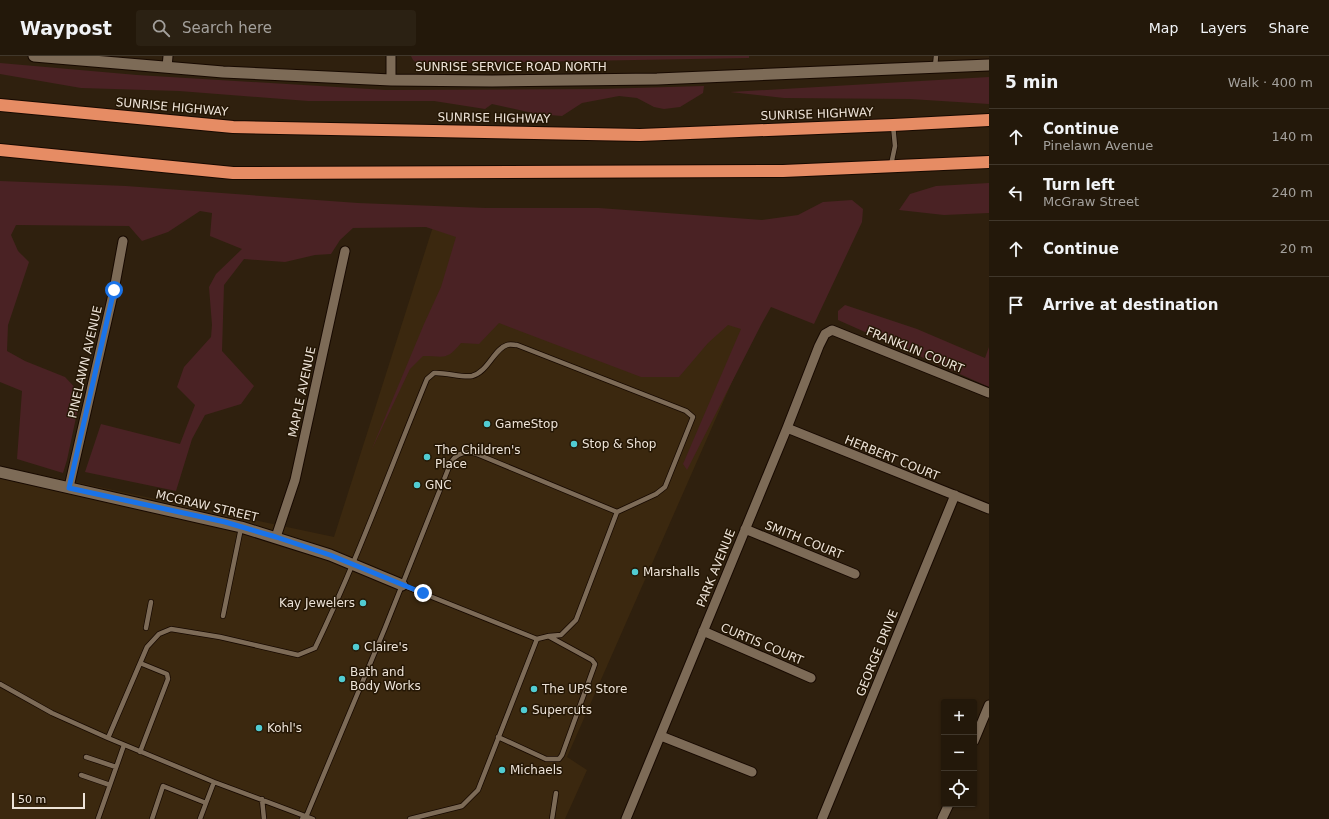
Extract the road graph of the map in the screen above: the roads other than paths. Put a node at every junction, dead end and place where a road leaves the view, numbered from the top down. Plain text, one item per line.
1 (34, 56) edge
2 (168, 56) edge
3 (391, 56) edge
4 (936, 62) edge
5 (989, 65) edge
6 (167, 67) junction
7 (391, 80) junction
8 (0, 105) edge
9 (989, 120) edge
10 (893, 125) junction
11 (0, 150) edge
12 (989, 162) edge
13 (891, 166) junction
14 (123, 241) dead end
15 (345, 251) dead end
16 (832, 330) joint
17 (989, 393) edge
18 (787, 428) junction
19 (0, 472) edge
20 (69, 488) junction
21 (954, 495) junction
22 (989, 509) edge
23 (617, 512) junction
24 (241, 527) junction
25 (745, 529) junction
26 (276, 537) junction
27 (352, 564) junction
28 (855, 574) dead end
29 (402, 585) junction
30 (151, 602) dead end
31 (223, 616) dead end
32 (146, 628) dead end
33 (703, 631) junction
34 (549, 636) junction
35 (537, 639) junction
36 (140, 663) junction
37 (811, 678) dead end
38 (0, 684) edge
39 (989, 705) edge
40 (976, 735) edge
41 (498, 736) junction
42 (661, 736) junction
43 (108, 738) junction
44 (124, 745) junction
45 (140, 752) junction
46 (86, 757) dead end
47 (116, 767) junction
48 (752, 772) dead end
49 (81, 775) dead end
50 (214, 782) junction
51 (110, 785) junction
52 (556, 793) dead end
53 (262, 799) junction
54 (206, 803) junction
55 (947, 807) edge
56 (304, 818) edge
57 (98, 819) edge
58 (152, 819) edge
59 (200, 819) edge
60 (264, 819) edge
61 (313, 819) edge
62 (410, 819) edge
63 (552, 819) edge
64 (626, 819) edge
65 (822, 819) edge
66 (942, 819) edge

1 - 6 street, SUNRISE SERVICE ROAD NORTH
2 - 6 street
3 - 7 street
4 - 5 street, SUNRISE SERVICE ROAD NORTH
4 - 7 street, SUNRISE SERVICE ROAD NORTH
6 - 7 street, SUNRISE SERVICE ROAD NORTH
8 - 10 highway, SUNRISE HIGHWAY
9 - 10 highway, SUNRISE HIGHWAY
10 - 13 lane
11 - 13 highway
12 - 13 highway
14 - 20 street, PINELAWN AVENUE
15 - 26 street, MAPLE AVENUE
16 - 17 street, FRANKLIN COURT
16 - 18 street, PARK AVENUE
18 - 21 street, HERBERT COURT
18 - 25 street, PARK AVENUE
19 - 20 street, MCGRAW STREET
20 - 24 street, MCGRAW STREET
21 - 22 street, HERBERT COURT
21 - 65 street, GEORGE DRIVE
23 - 27 lane
23 - 29 lane
23 - 34 lane
24 - 26 street, MCGRAW STREET
24 - 31 lane
25 - 28 street, SMITH COURT
25 - 33 street, PARK AVENUE
26 - 27 street, MCGRAW STREET
27 - 29 street, MCGRAW STREET
27 - 36 lane
29 - 35 lane
29 - 56 lane
30 - 32 lane
33 - 37 street, CURTIS COURT
33 - 42 street, PARK AVENUE
34 - 35 lane
34 - 41 lane
35 - 41 lane
36 - 43 lane
36 - 45 lane
38 - 43 lane
39 - 40 street
41 - 62 lane
42 - 48 street
42 - 64 street, PARK AVENUE
43 - 44 lane
44 - 45 lane
44 - 47 lane
45 - 50 lane
46 - 47 lane
47 - 51 lane
49 - 51 lane
50 - 53 lane
50 - 54 lane
51 - 57 lane
52 - 63 lane
53 - 56 lane
53 - 60 lane
54 - 58 lane
54 - 59 lane
55 - 66 street
56 - 61 lane

